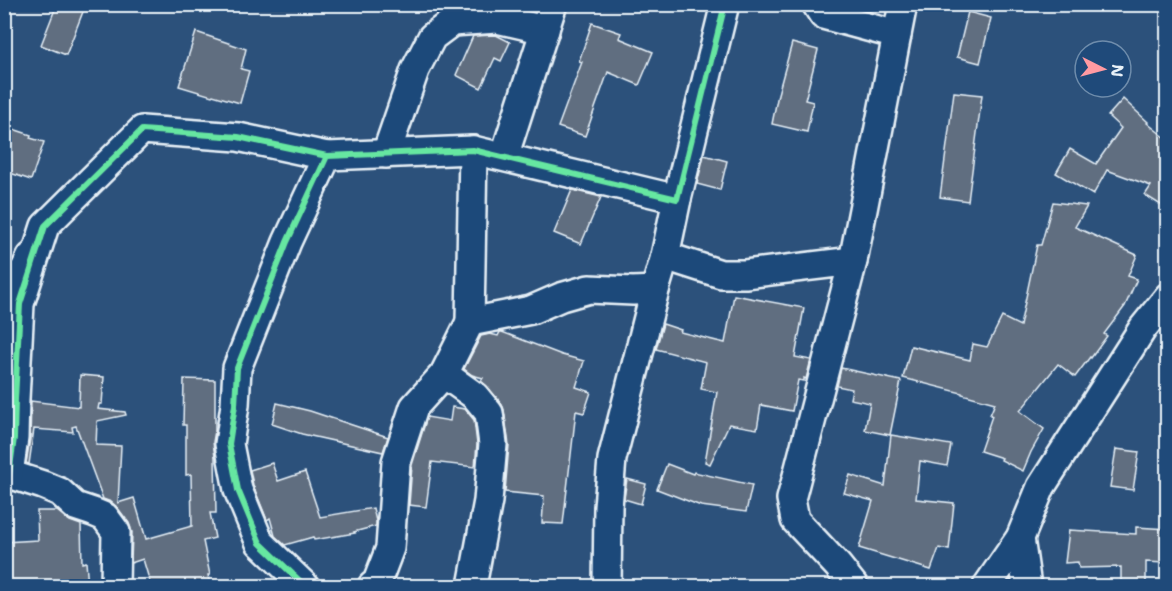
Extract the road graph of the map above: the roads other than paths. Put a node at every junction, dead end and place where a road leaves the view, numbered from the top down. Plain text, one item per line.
1 (553, 4) edge
2 (725, 4) edge
3 (816, 4) edge
4 (903, 4) edge
5 (545, 30) junction
6 (897, 35) junction
7 (473, 150) junction
8 (386, 154) junction
9 (327, 156) junction
10 (504, 157) junction
11 (677, 199) junction
12 (45, 226) junction
13 (665, 256) junction
14 (853, 261) junction
15 (4, 276) edge
16 (655, 290) junction
17 (1167, 297) edge
18 (470, 322) junction
19 (444, 374) junction
20 (7, 477) edge
21 (1020, 538) junction
22 (115, 586) edge
23 (305, 586) edge
24 (372, 586) edge
25 (472, 586) edge
26 (607, 586) edge
27 (854, 586) edge
28 (987, 586) edge
29 (1027, 586) edge

1 - 5 street
2 - 11 street
3 - 6 street
4 - 6 street
5 - 8 street
5 - 10 street
6 - 14 street
7 - 8 street
7 - 10 street
7 - 18 street
8 - 9 street
9 - 12 street
9 - 23 street
10 - 11 street
11 - 13 street
12 - 15 street
12 - 20 street
13 - 14 street
13 - 16 street
14 - 27 street
16 - 18 street
16 - 26 street
17 - 21 street
18 - 19 street
19 - 24 street
19 - 25 street
20 - 22 street
21 - 28 street
21 - 29 street

